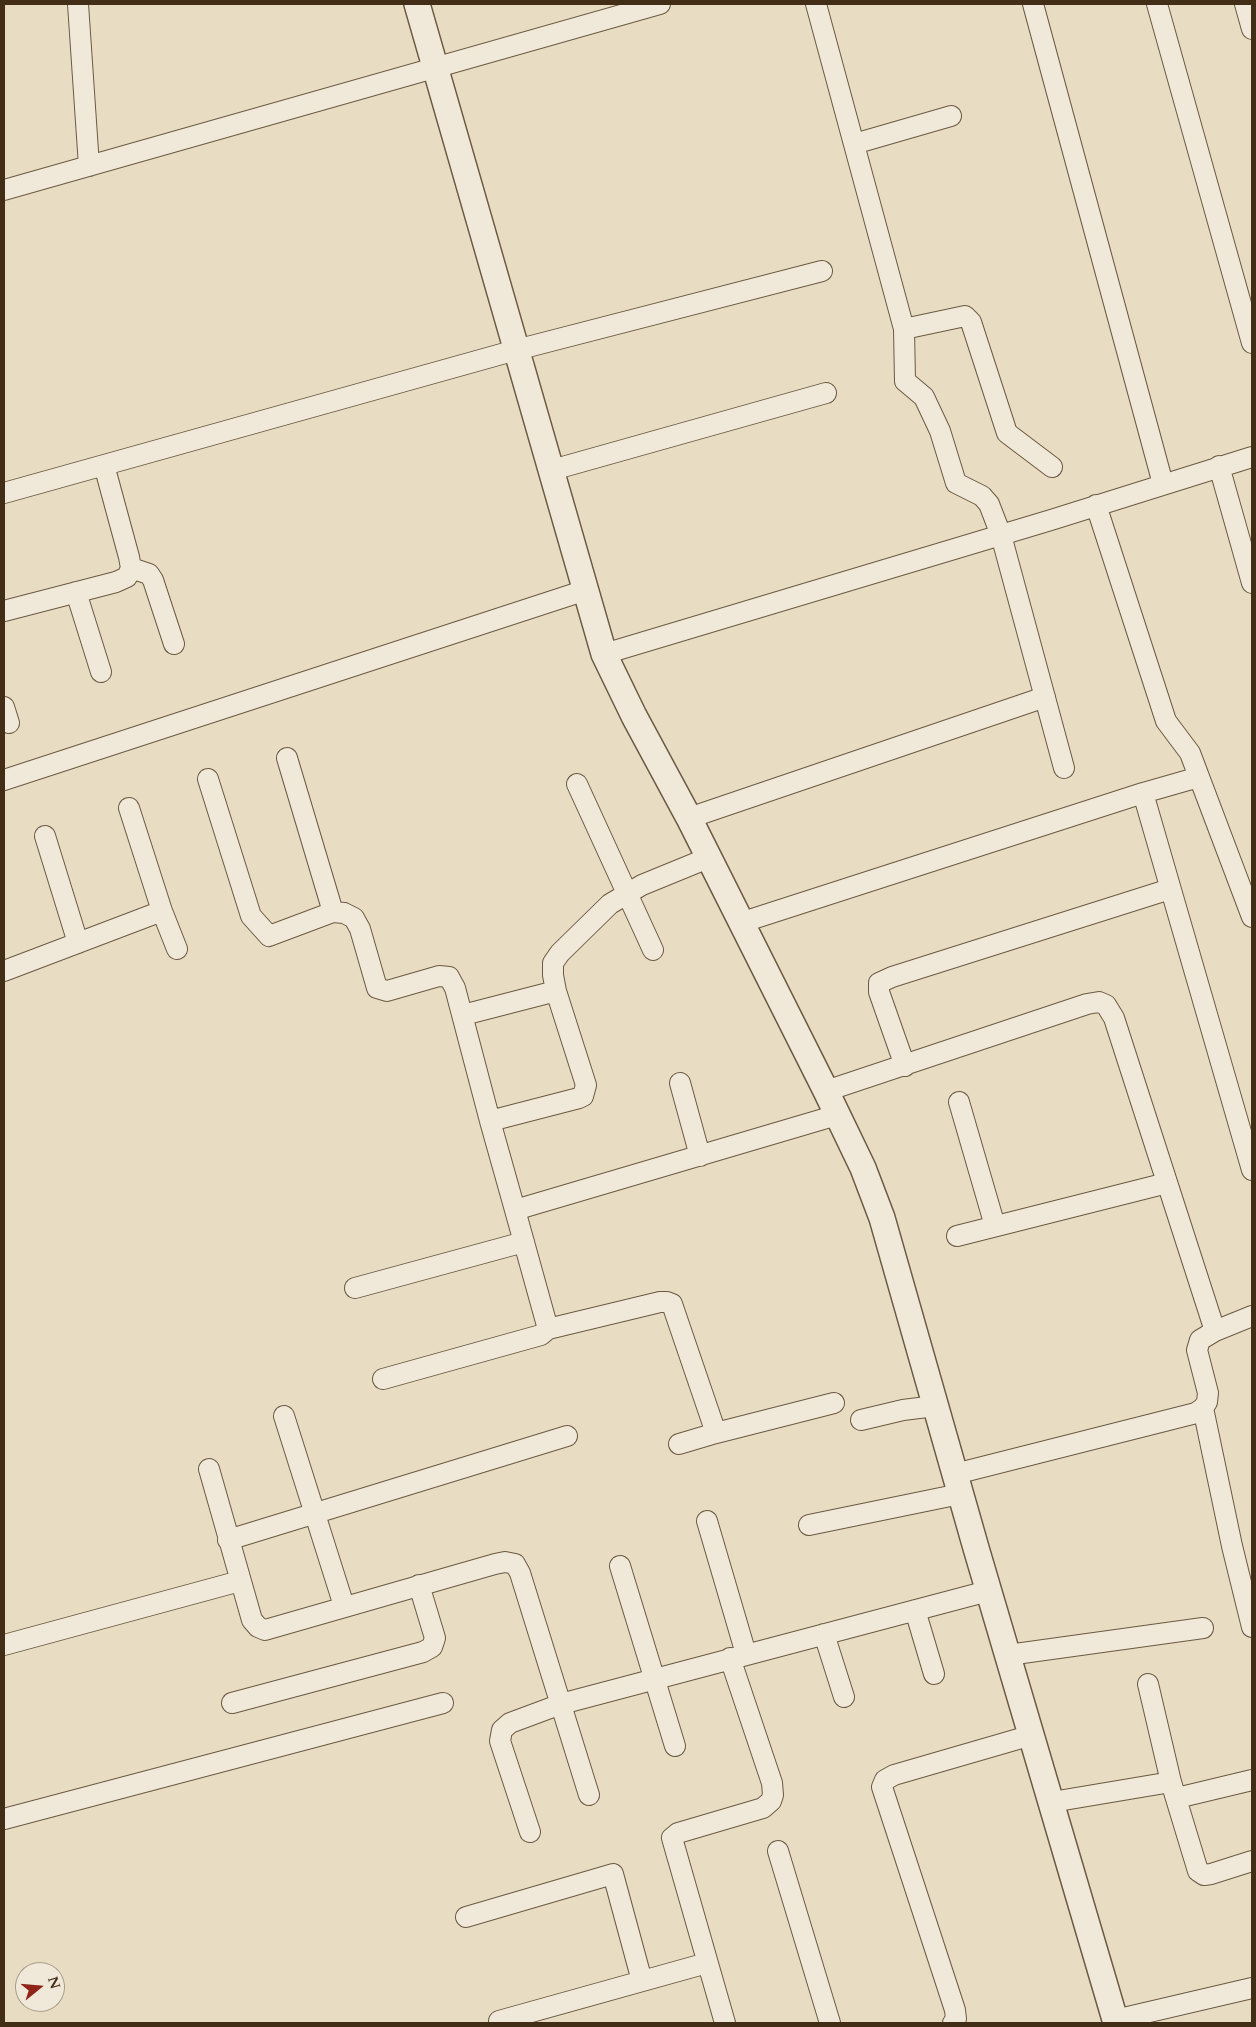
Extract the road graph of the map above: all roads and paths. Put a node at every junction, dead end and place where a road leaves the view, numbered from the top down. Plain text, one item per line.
1 (78, 4) edge
2 (417, 4) edge
3 (660, 4) edge
4 (816, 4) edge
5 (1033, 4) edge
6 (1156, 4) edge
7 (1245, 4) edge
8 (1252, 30) edge
9 (436, 67) junction
10 (951, 116) dead end
11 (854, 144) junction
12 (89, 166) junction
13 (4, 190) edge
14 (822, 271) dead end
15 (904, 329) junction
16 (1252, 343) edge
17 (516, 350) junction
18 (826, 393) dead end
19 (1252, 457) edge
20 (104, 465) junction
21 (1052, 466) dead end
22 (1219, 466) junction
23 (552, 470) junction
24 (1163, 484) junction
25 (4, 493) edge
26 (1096, 505) junction
27 (1001, 535) junction
28 (130, 568) junction
29 (1252, 583) edge
30 (586, 590) junction
31 (76, 592) junction
32 (4, 611) edge
33 (174, 644) dead end
34 (604, 654) junction
35 (101, 672) dead end
36 (1045, 697) junction
37 (287, 758) dead end
38 (1064, 768) dead end
39 (1199, 776) junction
40 (208, 779) dead end
41 (4, 780) edge
42 (577, 784) dead end
43 (1142, 793) junction
44 (129, 808) dead end
45 (689, 818) junction
46 (45, 836) dead end
47 (708, 858) junction
48 (1170, 888) junction
49 (627, 892) junction
50 (162, 911) junction
51 (333, 912) junction
52 (1252, 917) edge
53 (740, 923) junction
54 (78, 943) junction
55 (177, 949) dead end
56 (653, 950) dead end
57 (4, 971) edge
58 (556, 991) junction
59 (462, 1015) junction
60 (905, 1066) junction
61 (680, 1083) dead end
62 (826, 1091) junction
63 (959, 1102) dead end
64 (838, 1115) junction
65 (490, 1121) junction
66 (700, 1156) junction
67 (1252, 1170) edge
68 (1167, 1183) junction
69 (515, 1210) junction
70 (995, 1226) junction
71 (957, 1236) dead end
72 (524, 1242) junction
73 (355, 1288) dead end
74 (1252, 1316) edge
75 (548, 1329) junction
76 (1215, 1330) junction
77 (383, 1379) dead end
78 (834, 1404) dead end
79 (936, 1406) junction
80 (1203, 1408) junction
81 (284, 1416) dead end
82 (861, 1420) dead end
83 (716, 1433) junction
84 (567, 1436) dead end
85 (678, 1444) dead end
86 (209, 1469) dead end
87 (958, 1484) junction
88 (316, 1513) junction
89 (707, 1521) dead end
90 (809, 1525) dead end
91 (228, 1540) junction
92 (620, 1566) dead end
93 (240, 1581) junction
94 (419, 1585) junction
95 (988, 1591) junction
96 (344, 1606) junction
97 (915, 1610) junction
98 (1252, 1626) edge
99 (1203, 1628) dead end
100 (824, 1634) junction
101 (4, 1645) edge
102 (1008, 1655) junction
103 (738, 1656) junction
104 (934, 1674) dead end
105 (655, 1680) junction
106 (1148, 1684) dead end
107 (844, 1697) dead end
108 (232, 1703) dead end
109 (443, 1703) dead end
110 (561, 1704) junction
111 (1032, 1735) junction
112 (675, 1746) dead end
113 (1252, 1780) edge
114 (1174, 1790) junction
115 (589, 1795) dead end
116 (1052, 1802) junction
117 (4, 1819) edge
118 (530, 1832) dead end
119 (778, 1851) dead end
120 (1252, 1861) edge
121 (466, 1917) dead end
122 (707, 1963) junction
123 (642, 1981) junction
124 (1252, 1988) edge
125 (499, 2021) dead end
126 (1116, 2022) edge
127 (725, 2023) edge
128 (830, 2023) edge
129 (953, 2023) edge

1 - 12 street
2 - 9 street
3 - 9 street
4 - 11 street
5 - 24 street
6 - 16 street
7 - 8 street
9 - 12 street
9 - 17 street
10 - 11 street
11 - 15 street
12 - 13 street
14 - 17 street
15 - 21 street
15 - 27 street
17 - 20 street
17 - 23 street
18 - 23 street
19 - 22 street
20 - 25 street
20 - 28 street
22 - 24 street
22 - 29 street
23 - 30 street
24 - 26 street
26 - 27 street
26 - 39 street
27 - 34 street
27 - 36 street
28 - 31 street
28 - 33 street
30 - 34 street
30 - 41 street
31 - 32 street
31 - 35 street
34 - 45 street
36 - 38 street
36 - 45 street
37 - 51 street
39 - 43 street
39 - 52 street
40 - 51 street
42 - 49 street
43 - 48 street
43 - 53 street
44 - 50 street
45 - 47 street
46 - 54 street
47 - 49 street
47 - 53 street
48 - 60 street
48 - 67 street
49 - 56 street
49 - 58 street
50 - 54 street
50 - 55 street
51 - 59 street
53 - 62 street
54 - 57 street
58 - 59 street
58 - 65 street
59 - 65 street
60 - 62 street
60 - 68 street
61 - 66 street
62 - 64 street
63 - 70 street
64 - 66 street
64 - 79 street
65 - 69 street
66 - 69 street
68 - 70 street
68 - 76 street
69 - 72 street
70 - 71 street
72 - 73 street
72 - 75 street
74 - 76 street
75 - 77 street
75 - 83 street
76 - 80 street
78 - 83 street
79 - 82 street
79 - 87 street
80 - 87 street
80 - 98 street
81 - 88 street
83 - 85 street
84 - 88 street
86 - 91 street
87 - 90 street
87 - 95 street
88 - 91 street
88 - 96 street
89 - 103 street
91 - 93 street
92 - 105 street
93 - 96 street
93 - 101 street
94 - 96 street
94 - 108 street
94 - 110 street
95 - 97 street
95 - 102 street
97 - 100 street
97 - 104 street
99 - 102 street
100 - 103 street
100 - 107 street
102 - 111 street
103 - 105 street
103 - 122 street
105 - 110 street
105 - 112 street
106 - 114 street
109 - 117 street
110 - 115 street
110 - 118 street
111 - 116 street
111 - 129 street
113 - 114 street
114 - 116 street
114 - 120 street
116 - 126 street
119 - 128 street
121 - 123 street
122 - 123 street
122 - 127 street
123 - 125 street
124 - 126 street

